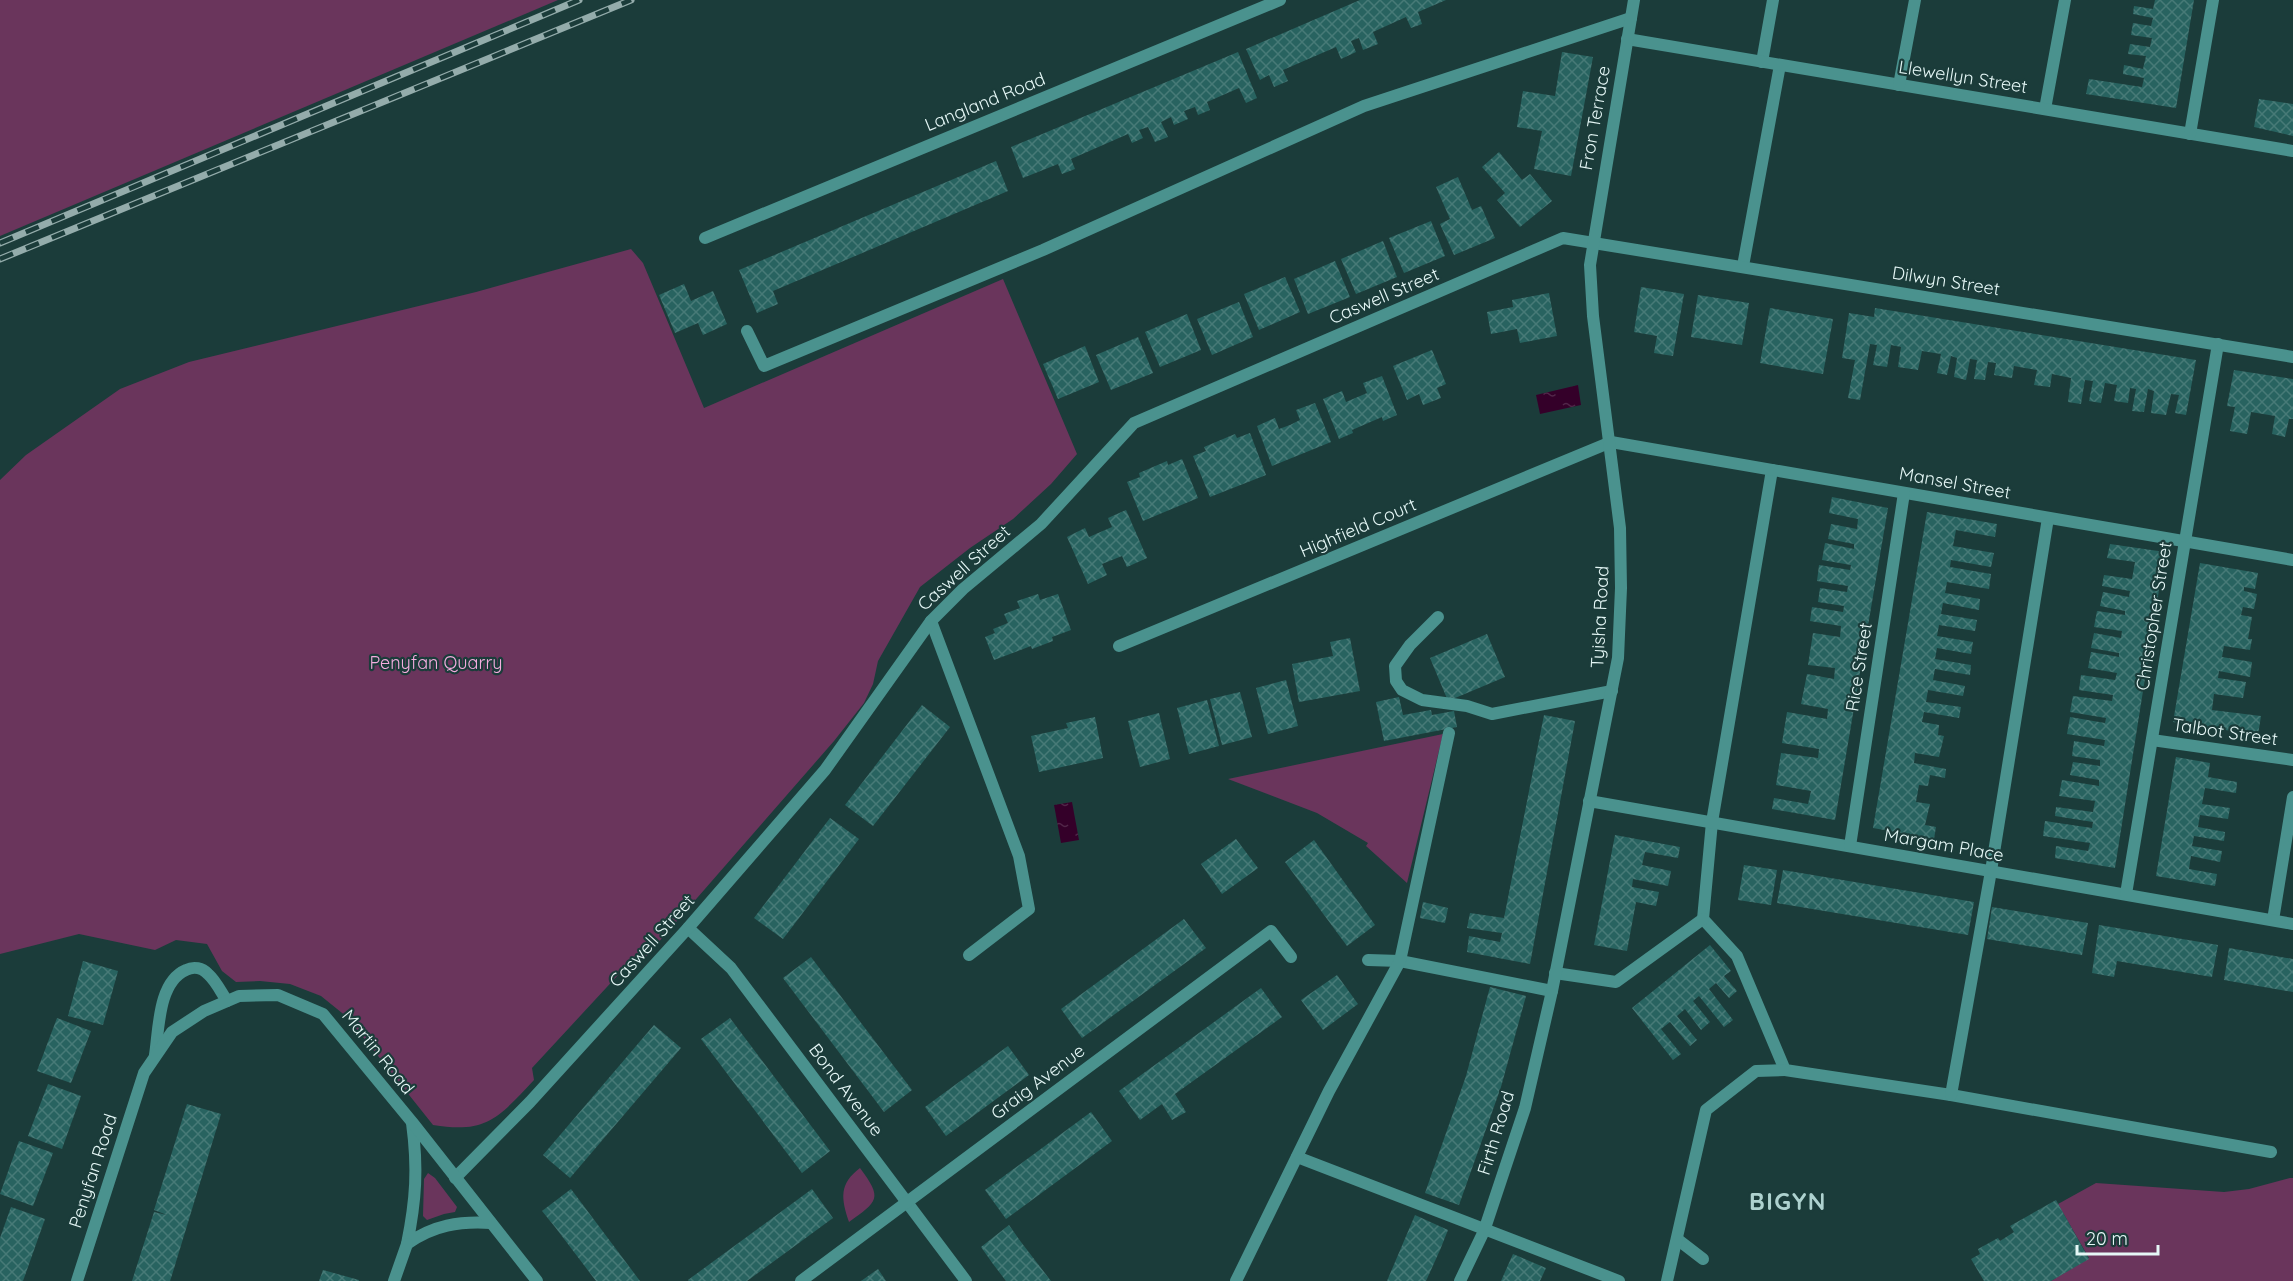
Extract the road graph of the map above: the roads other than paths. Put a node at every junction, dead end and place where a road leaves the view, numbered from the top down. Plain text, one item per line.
1 (1280, 0) edge
2 (1634, 0) edge
3 (1773, 0) edge
4 (1915, 0) edge
5 (2065, 0) edge
6 (2213, 0) edge
7 (1631, 18) junction
8 (1627, 39) junction
9 (1762, 62) junction
10 (1780, 65) junction
11 (1899, 85) junction
12 (2045, 109) junction
13 (2190, 134) junction
14 (2293, 151) edge
15 (705, 238) dead end
16 (1592, 241) junction
17 (1743, 266) junction
18 (747, 331) dead end
19 (2218, 344) junction
20 (2293, 357) edge
21 (1611, 442) junction
22 (1772, 470) junction
23 (1904, 493) junction
24 (2048, 518) junction
25 (2185, 541) junction
26 (2293, 560) edge
27 (1437, 618) dead end
28 (931, 621) junction
29 (1119, 646) dead end
30 (1612, 691) junction
31 (1449, 733) dead end
32 (2152, 740) junction
33 (2293, 760) edge
34 (2293, 797) edge
35 (1589, 801) junction
36 (1712, 822) junction
37 (1850, 846) junction
38 (1991, 871) junction
39 (2126, 894) junction
40 (1703, 919) junction
41 (2273, 920) junction
42 (2293, 924) edge
43 (688, 928) junction
44 (969, 956) dead end
45 (1291, 957) dead end
46 (1368, 960) dead end
47 (1400, 961) junction
48 (1555, 974) junction
49 (1552, 991) junction
50 (227, 1001) junction
51 (154, 1055) junction
52 (1785, 1070) junction
53 (144, 1073) joint
54 (1951, 1095) junction
55 (412, 1122) junction
56 (2271, 1152) dead end
57 (1297, 1157) junction
58 (455, 1178) junction
59 (907, 1202) junction
60 (491, 1223) junction
61 (1484, 1231) junction
62 (1677, 1239) junction
63 (407, 1244) junction
64 (1703, 1259) dead end
65 (77, 1281) edge
66 (394, 1281) edge
67 (537, 1281) edge
68 (801, 1281) edge
69 (966, 1281) edge
70 (1236, 1281) edge
71 (1460, 1281) edge
72 (1619, 1281) edge
73 (1667, 1281) edge

1 - 15 street, Langland Road
2 - 7 street, Fron Terrace
3 - 9 street
4 - 11 street
5 - 12 street
6 - 13 street
7 - 8 street, Fron Terrace
7 - 18 street
8 - 9 street, Llewellyn Street
8 - 16 street, Fron Terrace
9 - 10 street, Llewellyn Street
10 - 11 street, Llewellyn Street
10 - 17 street
11 - 12 street, Llewellyn Street
12 - 13 street, Llewellyn Street
13 - 14 street, Llewellyn Street
16 - 17 street, Dilwyn Street
16 - 21 street, Tyisha Road
16 - 28 street, Caswell Street
17 - 19 street, Dilwyn Street
19 - 20 street, Dilwyn Street
19 - 25 street, Christopher Street
21 - 22 street, Mansel Street
21 - 29 street, Highfield Court
21 - 30 street, Tyisha Road
22 - 23 street, Mansel Street
22 - 36 street
23 - 24 street, Mansel Street
23 - 37 street, Rice Street
24 - 25 street, Mansel Street
24 - 38 street
25 - 26 street, Mansel Street
25 - 32 street, Christopher Street
27 - 30 street
28 - 43 street, Caswell Street
28 - 44 street
30 - 35 street, Tyisha Road
31 - 47 street
32 - 33 street, Talbot Street
32 - 39 street, Christopher Street
34 - 41 street
35 - 36 street, Margam Place
35 - 48 street, Tyisha Road
36 - 37 street, Margam Place
36 - 40 street
37 - 38 street, Margam Place
38 - 39 street, Margam Place
38 - 54 street
39 - 41 street, Margam Place
40 - 48 street
40 - 52 street
41 - 42 street, Margam Place
43 - 58 street, Caswell Street
43 - 59 street, Bond Avenue
45 - 59 street, Graig Avenue
46 - 47 street
47 - 49 street
47 - 57 street
48 - 49 street, Tyisha Road
49 - 61 street, Firth Road
50 - 51 street, Martin Road
50 - 51 street
50 - 55 street, Martin Road
51 - 53 street, Martin Road
52 - 54 street
52 - 62 street
53 - 65 street, Penyfan Road
54 - 56 street
55 - 58 street, Martin Road
55 - 63 street
57 - 61 street
57 - 70 street
58 - 60 street, Martin Road
59 - 68 street, Graig Avenue
59 - 69 street, Bond Avenue
60 - 63 street
60 - 67 street, Martin Road
61 - 71 street, Firth Road
61 - 72 street
62 - 64 street
62 - 73 street
63 - 66 street

